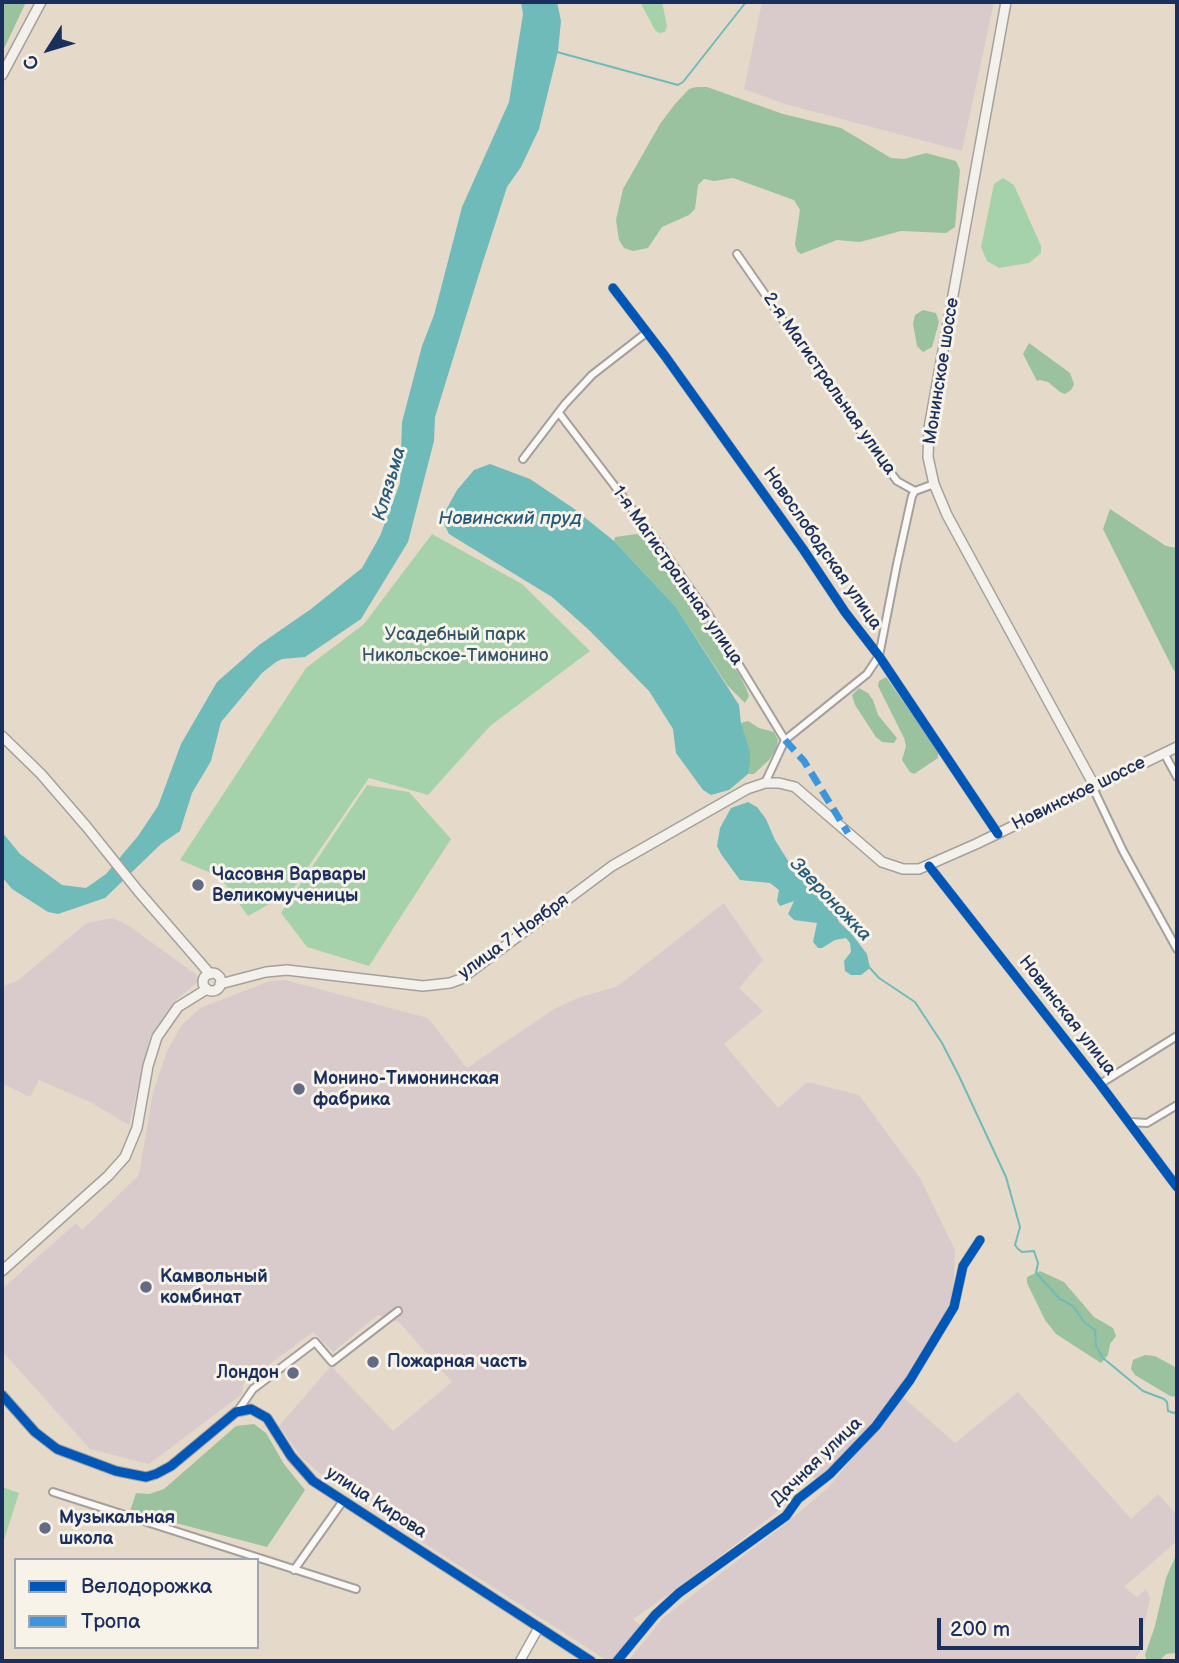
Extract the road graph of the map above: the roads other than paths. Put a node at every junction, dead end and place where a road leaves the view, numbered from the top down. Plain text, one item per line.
1 (41, 2) edge
2 (1006, 2) edge
3 (2, 75) edge
4 (737, 254) dead end
5 (613, 288) dead end
6 (646, 333) junction
7 (559, 413) junction
8 (523, 459) dead end
9 (934, 484) junction
10 (915, 491) junction
11 (879, 656) junction
12 (2, 737) edge
13 (785, 740) junction
14 (1177, 747) edge
15 (1164, 753) junction
16 (1177, 777) edge
17 (765, 783) junction
18 (1094, 788) junction
19 (998, 834) junction
20 (929, 866) junction
21 (1177, 948) edge
22 (210, 974) junction
23 (233, 980) junction
24 (220, 984) junction
25 (207, 989) junction
26 (190, 998) junction
27 (1177, 1036) edge
28 (1100, 1084) junction
29 (1177, 1105) edge
30 (1130, 1122) junction
31 (1147, 1123) junction
32 (1142, 1139) junction
33 (1177, 1187) edge
34 (980, 1240) dead end
35 (2, 1271) edge
36 (398, 1311) dead end
37 (2, 1395) edge
38 (236, 1412) junction
39 (53, 1492) dead end
40 (343, 1501) junction
41 (257, 1558) edge
42 (259, 1559) edge
43 (294, 1570) junction
44 (356, 1589) dead end
45 (539, 1627) junction
46 (520, 1661) edge
47 (591, 1661) edge
48 (617, 1661) edge

1 - 3 main road
2 - 9 main road, Монинское шоссе
4 - 10 street, 2-я Магистральная улица
5 - 6 street, Новослободская улица
6 - 7 street
6 - 11 street, Новослободская улица
7 - 8 street
7 - 13 street, 1-я Магистральная улица
9 - 10 street
9 - 18 main road, Монинское шоссе
10 - 11 street
11 - 13 street
11 - 19 street, Новослободская улица
12 - 22 main road
13 - 17 street
14 - 15 main road, Новинское шоссе
15 - 16 street
15 - 18 main road, Новинское шоссе
17 - 20 main road, Новинское шоссе
17 - 23 main road, улица 7 Ноября
18 - 19 main road, Новинское шоссе
18 - 21 street
19 - 20 main road, Новинское шоссе
20 - 28 street, Новинская улица
22 - 24 main road
22 - 25 main road
23 - 24 main road, улица 7 Ноября
23 - 26 main road
24 - 25 main road
25 - 26 main road
26 - 35 main road
27 - 28 street
28 - 30 street, Новинская улица
29 - 31 street
30 - 31 street
30 - 32 street, Новинская улица
31 - 32 street
32 - 33 street, Новинская улица
34 - 48 street, Дачная улица
36 - 38 street
37 - 38 street
38 - 40 street, улица Кирова
39 - 41 street
40 - 43 street
40 - 45 street, улица Кирова
42 - 43 street
43 - 44 street
45 - 46 street
45 - 47 street, улица Кирова

